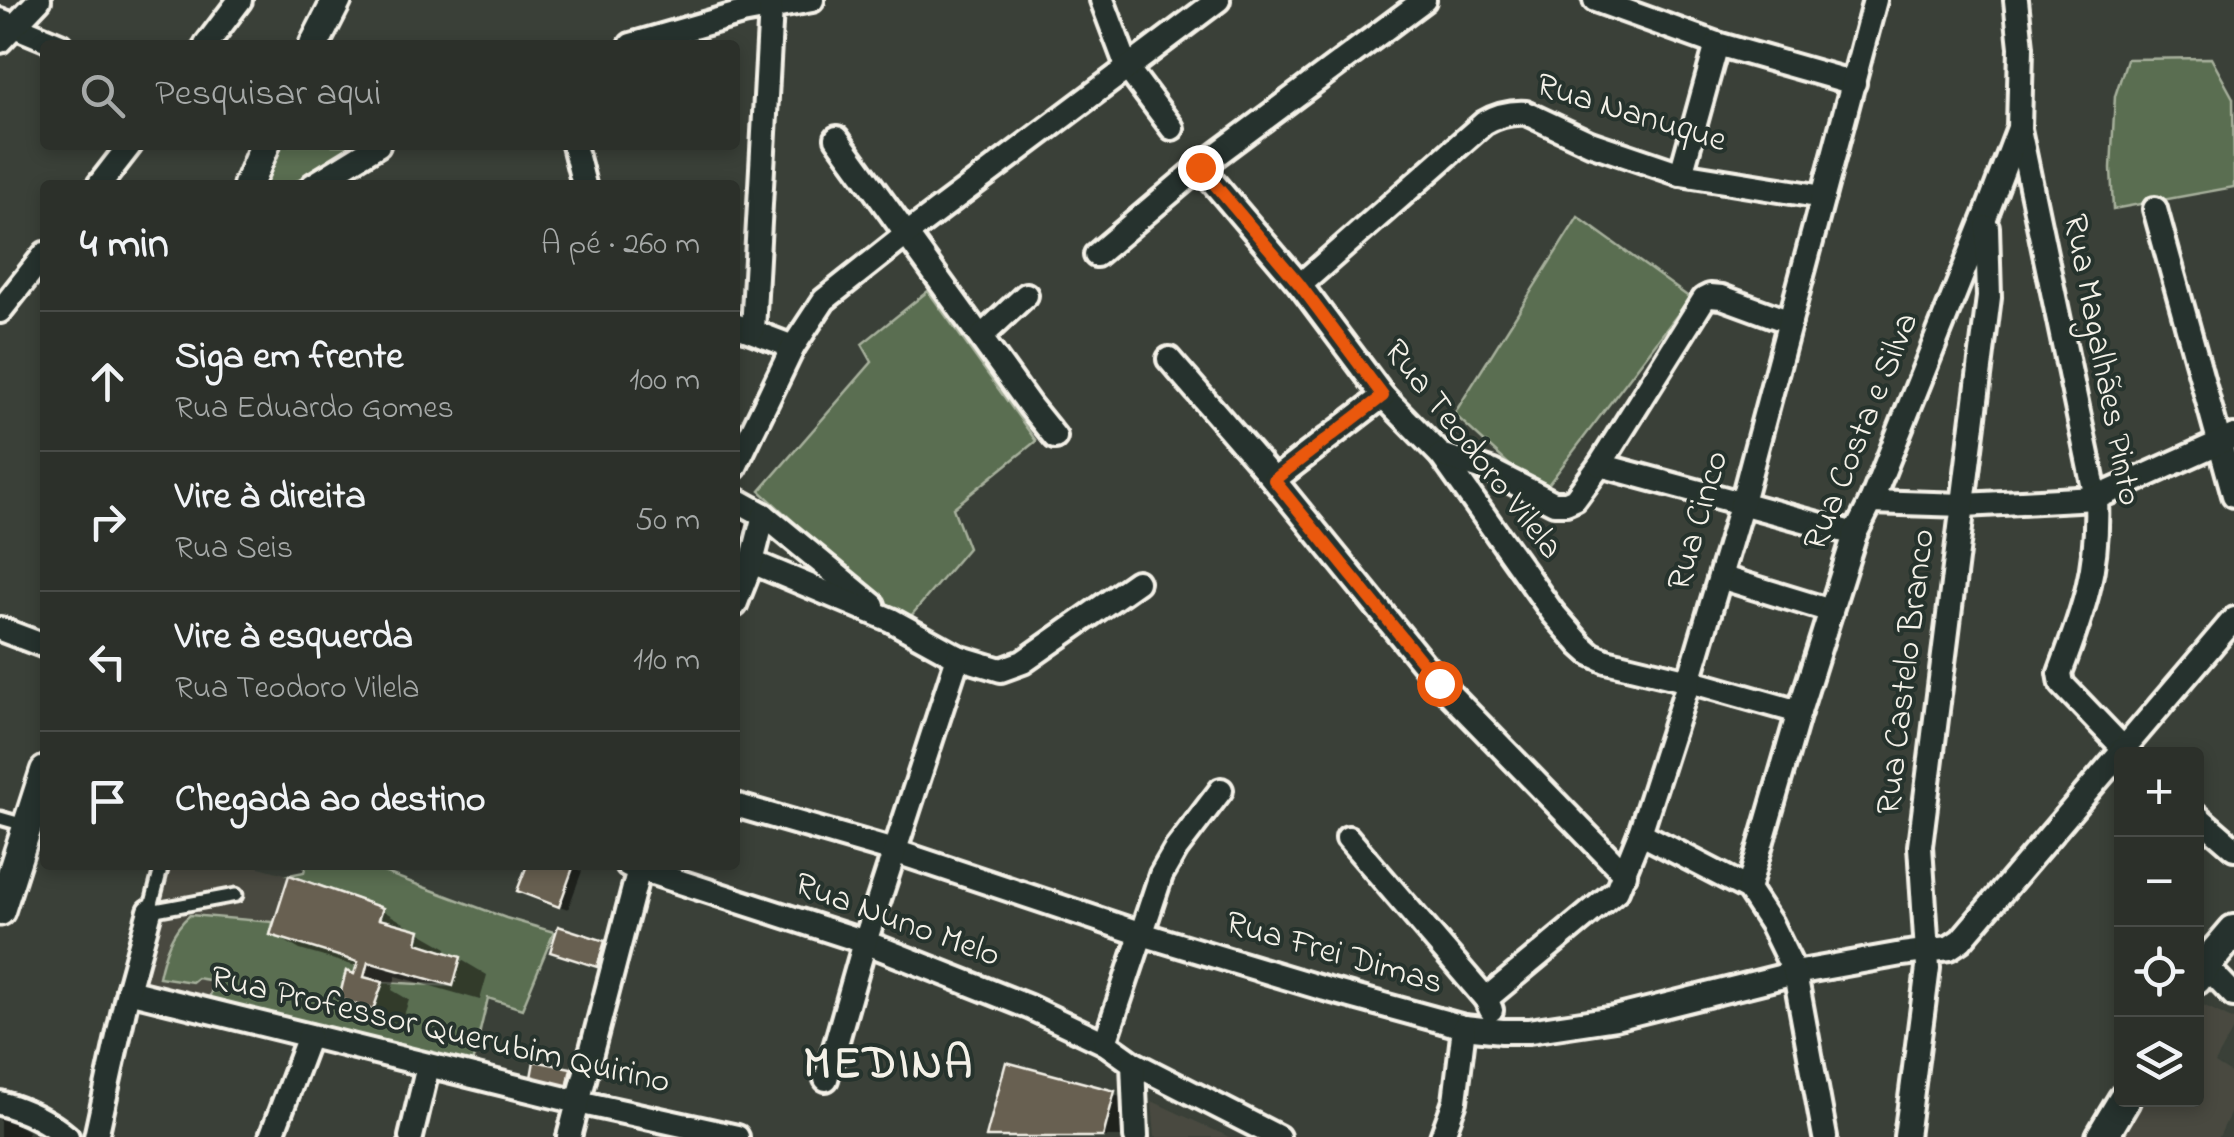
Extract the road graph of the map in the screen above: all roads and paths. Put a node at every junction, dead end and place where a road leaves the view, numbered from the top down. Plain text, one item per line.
1 (39, 0) edge
2 (240, 0) edge
3 (337, 0) edge
4 (812, 0) edge
5 (1102, 0) edge
6 (1218, 0) edge
7 (1424, 0) edge
8 (1595, 0) edge
9 (1875, 0) edge
10 (2016, 0) edge
11 (742, 7) edge
12 (771, 7) junction
13 (5, 29) edge
14 (43, 40) edge
15 (210, 40) edge
16 (317, 40) edge
17 (646, 40) edge
18 (1717, 44) junction
19 (1128, 70) junction
20 (1854, 83) junction
21 (1172, 128) dead end
22 (2018, 128) junction
23 (838, 138) dead end
24 (126, 150) edge
25 (264, 150) edge
26 (575, 150) edge
27 (340, 156) edge
28 (1200, 167) junction
29 (1681, 174) junction
30 (103, 180) edge
31 (250, 180) edge
32 (318, 180) edge
33 (583, 180) edge
34 (1823, 197) junction
35 (2155, 209) dead end
36 (1986, 216) junction
37 (906, 234) junction
38 (1096, 255) dead end
39 (40, 260) edge
40 (1300, 285) junction
41 (1954, 295) junction
42 (1026, 296) dead end
43 (1989, 298) junction
44 (0, 311) edge
45 (1790, 322) junction
46 (744, 327) edge
47 (982, 336) junction
48 (794, 347) junction
49 (1169, 359) dead end
50 (1383, 396) junction
51 (1055, 437) dead end
52 (2227, 439) edge
53 (1441, 455) junction
54 (740, 457) edge
55 (1600, 465) junction
56 (1274, 480) junction
57 (2234, 494) edge
58 (2096, 498) junction
59 (740, 502) edge
60 (1742, 502) junction
61 (1871, 502) junction
62 (1964, 505) junction
63 (764, 514) junction
64 (1855, 534) junction
65 (752, 562) junction
66 (1720, 577) junction
67 (1136, 582) dead end
68 (740, 592) edge
69 (1831, 612) junction
70 (2234, 619) edge
71 (891, 620) junction
72 (0, 629) edge
73 (40, 644) edge
74 (958, 658) junction
75 (1689, 682) junction
76 (1799, 712) junction
77 (2121, 747) edge
78 (2130, 747) edge
79 (2114, 766) edge
80 (40, 787) edge
81 (1221, 790) dead end
82 (740, 806) edge
83 (0, 818) edge
84 (2204, 822) edge
85 (28, 826) junction
86 (1640, 833) junction
87 (1348, 838) dead end
88 (2234, 848) edge
89 (894, 851) junction
90 (161, 870) edge
91 (635, 870) edge
92 (648, 870) edge
93 (1625, 874) junction
94 (1748, 890) junction
95 (236, 896) dead end
96 (0, 911) edge
97 (150, 911) junction
98 (2234, 931) edge
99 (1142, 934) junction
100 (865, 942) junction
101 (1928, 951) junction
102 (2204, 968) edge
103 (1795, 973) junction
104 (2204, 974) edge
105 (128, 991) junction
106 (2234, 995) edge
107 (1486, 999) junction
108 (1464, 1027) junction
109 (1502, 1031) junction
110 (309, 1036) junction
111 (1104, 1042) junction
112 (1133, 1063) junction
113 (428, 1066) junction
114 (826, 1078) dead end
115 (578, 1102) junction
116 (0, 1103) edge
117 (2120, 1107) edge
118 (67, 1137) edge
119 (96, 1137) edge
120 (271, 1137) edge
121 (410, 1137) edge
122 (569, 1137) edge
123 (737, 1137) edge
124 (1136, 1137) edge
125 (1278, 1137) edge
126 (1442, 1137) edge
127 (1825, 1137) edge
128 (1906, 1137) edge
129 (2102, 1137) edge

1 - 13 street
2 - 15 street
3 - 16 street
4 - 12 street
5 - 19 street
6 - 19 street
7 - 28 street
8 - 18 street
9 - 20 street, Rua Cinco
10 - 22 street, Rua Costa e Silva
11 - 12 street
11 - 17 street
12 - 46 street
13 - 14 street
18 - 20 street
18 - 29 street
19 - 21 street
19 - 37 street
20 - 34 street, Rua Cinco
22 - 36 street, Rua Costa e Silva
22 - 58 street, Rua Magalhães Pinto
23 - 37 street
24 - 30 street
25 - 31 street
26 - 33 street
27 - 32 street
28 - 38 street
28 - 40 street, Rua Teodoro Vilela
29 - 34 street, Rua Nanuque
29 - 40 street, Rua Nanuque
34 - 45 street, Rua Cinco
35 - 52 street
36 - 41 street, Rua Costa e Silva
36 - 43 street, Rua Castelo Branco
37 - 47 street
37 - 48 street
39 - 44 street
40 - 50 street, Rua Teodoro Vilela
41 - 43 street
41 - 61 street, Rua Costa e Silva
42 - 47 street
43 - 62 street, Rua Castelo Branco
45 - 55 street
45 - 60 street, Rua Cinco
46 - 48 street
47 - 51 street
48 - 54 street
49 - 56 street
50 - 53 street, Rua Teodoro Vilela
50 - 56 street
52 - 57 street
52 - 58 street
53 - 55 street
53 - 75 street, Rua Teodoro Vilela
55 - 60 street
56 - 93 street
58 - 62 street
58 - 77 street, Rua Magalhães Pinto
59 - 63 street
60 - 64 street
60 - 66 street, Rua Cinco
61 - 62 street
61 - 64 street, Rua Costa e Silva
62 - 101 street, Rua Castelo Branco
63 - 65 street
63 - 71 street
64 - 69 street, Rua Costa e Silva
65 - 68 street
65 - 71 street
66 - 69 street
66 - 75 street, Rua Cinco
67 - 74 street
69 - 76 street, Rua Costa e Silva
70 - 78 street, Rua Frei Dimas
71 - 74 street
72 - 73 street
74 - 89 street
75 - 76 street, Rua Teodoro Vilela
75 - 86 street, Rua Cinco
76 - 94 street, Rua Costa e Silva
79 - 101 street, Rua Frei Dimas
80 - 85 street
81 - 99 street
82 - 89 street, Rua Frei Dimas
83 - 85 lane
84 - 88 street
85 - 96 street
86 - 93 street, Rua Cinco
86 - 94 street
87 - 107 street
89 - 99 street, Rua Frei Dimas
89 - 100 street
90 - 97 lane
91 - 115 street
92 - 100 street, Rua Nuno Melo
93 - 107 street, Rua Cinco
94 - 103 street
95 - 97 lane
97 - 105 street
98 - 102 main road
99 - 108 street, Rua Frei Dimas
99 - 111 street
100 - 111 street, Rua Nuno Melo
100 - 114 street
101 - 103 street, Rua Frei Dimas
101 - 128 street, Rua Castelo Branco
103 - 109 street, Rua Frei Dimas
103 - 127 street
104 - 106 street
105 - 110 street, Rua Professor Querubim Quirino
105 - 119 street
107 - 109 street
108 - 109 street, Rua Frei Dimas
108 - 126 street
110 - 113 street, Rua Professor Querubim Quirino
110 - 120 street
111 - 112 street, Rua Nuno Melo
112 - 124 street
112 - 125 street, Rua Nuno Melo
113 - 115 street, Rua Professor Querubim Quirino
113 - 121 street
115 - 122 street
115 - 123 street, Rua Professor Querubim Quirino
116 - 118 street
117 - 129 main road

